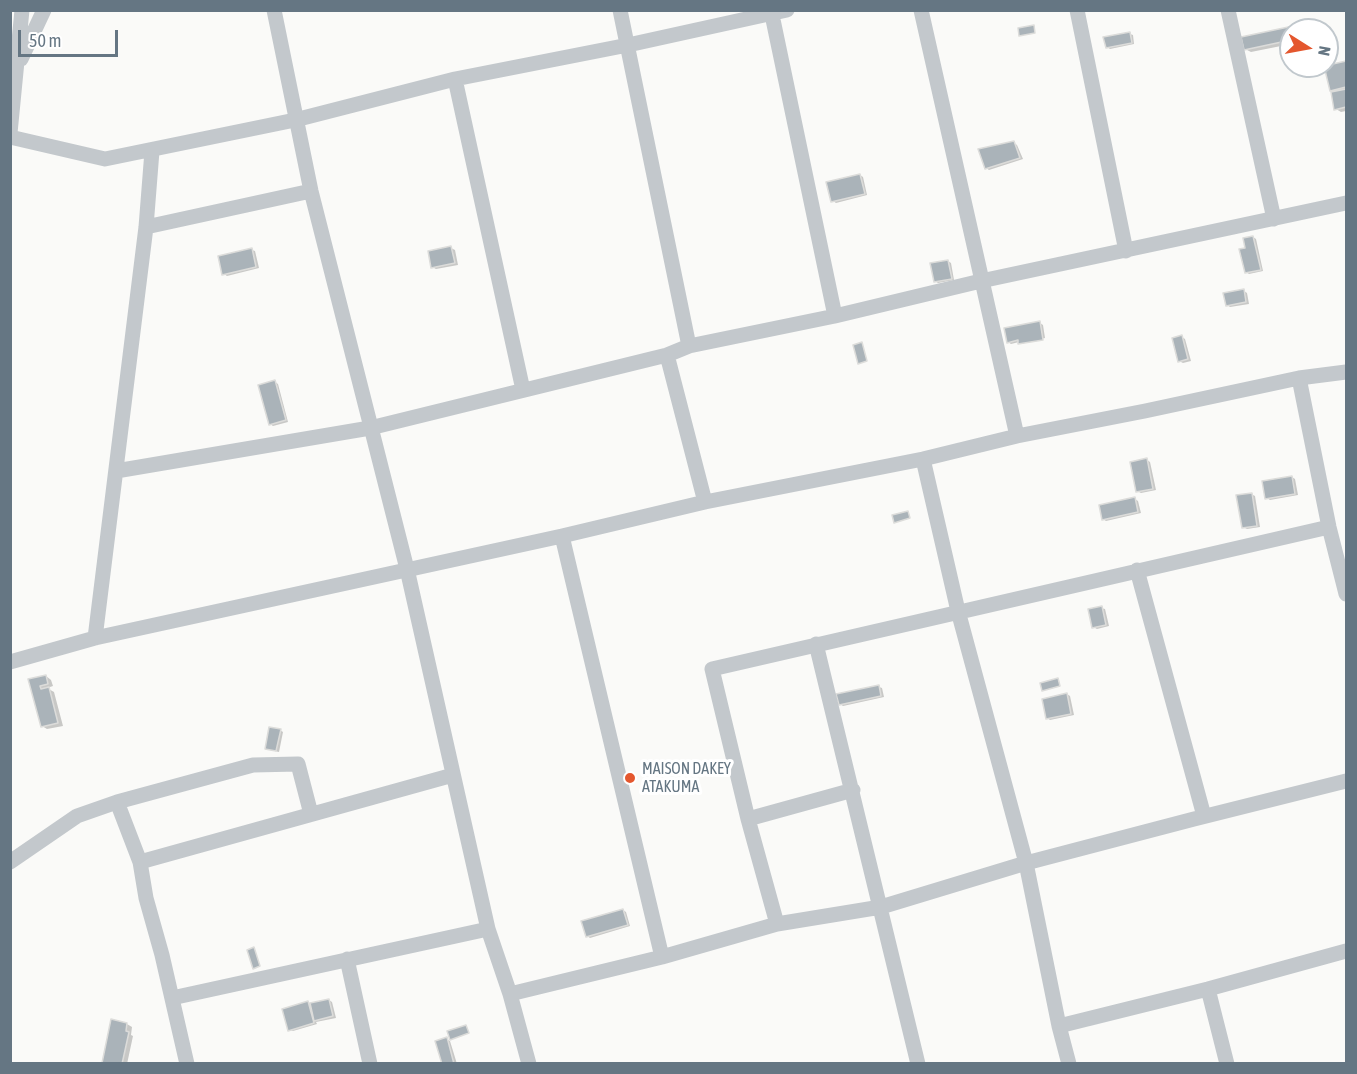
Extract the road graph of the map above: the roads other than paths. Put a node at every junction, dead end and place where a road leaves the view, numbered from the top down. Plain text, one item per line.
1 (22, 10) edge
2 (44, 10) edge
3 (274, 10) edge
4 (620, 10) edge
5 (787, 10) edge
6 (921, 10) edge
7 (1077, 10) edge
8 (1228, 10) edge
9 (771, 13) edge
10 (628, 45) junction
11 (16, 72) junction
12 (455, 79) junction
13 (295, 120) junction
14 (10, 135) edge
15 (152, 151) junction
16 (311, 192) junction
17 (1347, 203) edge
18 (1274, 219) junction
19 (146, 227) junction
20 (1126, 251) junction
21 (981, 281) junction
22 (835, 316) junction
23 (689, 346) junction
24 (667, 355) junction
25 (1347, 372) edge
26 (1299, 378) junction
27 (523, 390) junction
28 (370, 428) junction
29 (1017, 436) junction
30 (923, 459) junction
31 (116, 471) junction
32 (705, 502) junction
33 (1329, 528) junction
34 (562, 536) junction
35 (407, 569) junction
36 (1137, 570) junction
37 (1347, 594) edge
38 (958, 611) junction
39 (95, 638) junction
40 (816, 644) junction
41 (10, 662) edge
42 (453, 775) junction
43 (1347, 782) edge
44 (853, 790) junction
45 (117, 802) junction
46 (311, 813) junction
47 (1204, 816) junction
48 (748, 819) junction
49 (10, 862) edge
50 (140, 862) junction
51 (1026, 863) junction
52 (881, 907) junction
53 (777, 924) junction
54 (488, 929) junction
55 (1347, 951) edge
56 (662, 957) junction
57 (347, 959) junction
58 (1208, 989) junction
59 (510, 994) junction
60 (172, 998) junction
61 (1059, 1026) junction
62 (916, 1063) edge
63 (187, 1064) edge
64 (370, 1064) edge
65 (529, 1064) edge
66 (1069, 1064) edge
67 (1227, 1064) edge

1 - 11 street
2 - 11 street
3 - 13 street
4 - 10 street
5 - 9 street
6 - 21 street
7 - 20 street
8 - 18 street
9 - 10 street
9 - 22 street
10 - 12 street
10 - 23 street
11 - 14 street
12 - 13 street
12 - 27 street
13 - 15 street
13 - 16 street
14 - 15 street
15 - 19 street
16 - 19 street
16 - 28 street
17 - 18 street
18 - 20 street
19 - 31 street
20 - 21 street
21 - 22 street
21 - 29 street
22 - 23 street
23 - 24 street
24 - 27 street
24 - 32 street
25 - 26 street
26 - 29 street
26 - 33 street
27 - 28 street
28 - 31 street
28 - 35 street
29 - 30 street
30 - 32 street
30 - 38 street
31 - 39 street
32 - 34 street
33 - 36 street
33 - 37 street
34 - 35 street
34 - 56 street
35 - 39 street
35 - 42 street
36 - 38 street
36 - 47 street
38 - 40 street
38 - 51 street
39 - 41 street
40 - 44 street
40 - 48 street
42 - 46 street
42 - 54 street
43 - 47 street
44 - 48 street
44 - 52 street
45 - 46 street
45 - 49 street
45 - 50 street
46 - 50 street
47 - 51 street
48 - 53 street
50 - 60 street
51 - 52 street
51 - 61 street
52 - 53 street
52 - 62 street
53 - 56 street
54 - 57 street
54 - 59 street
55 - 58 street
56 - 59 street
57 - 60 street
57 - 64 street
58 - 61 street
58 - 67 street
59 - 65 street
60 - 63 street
61 - 66 street

